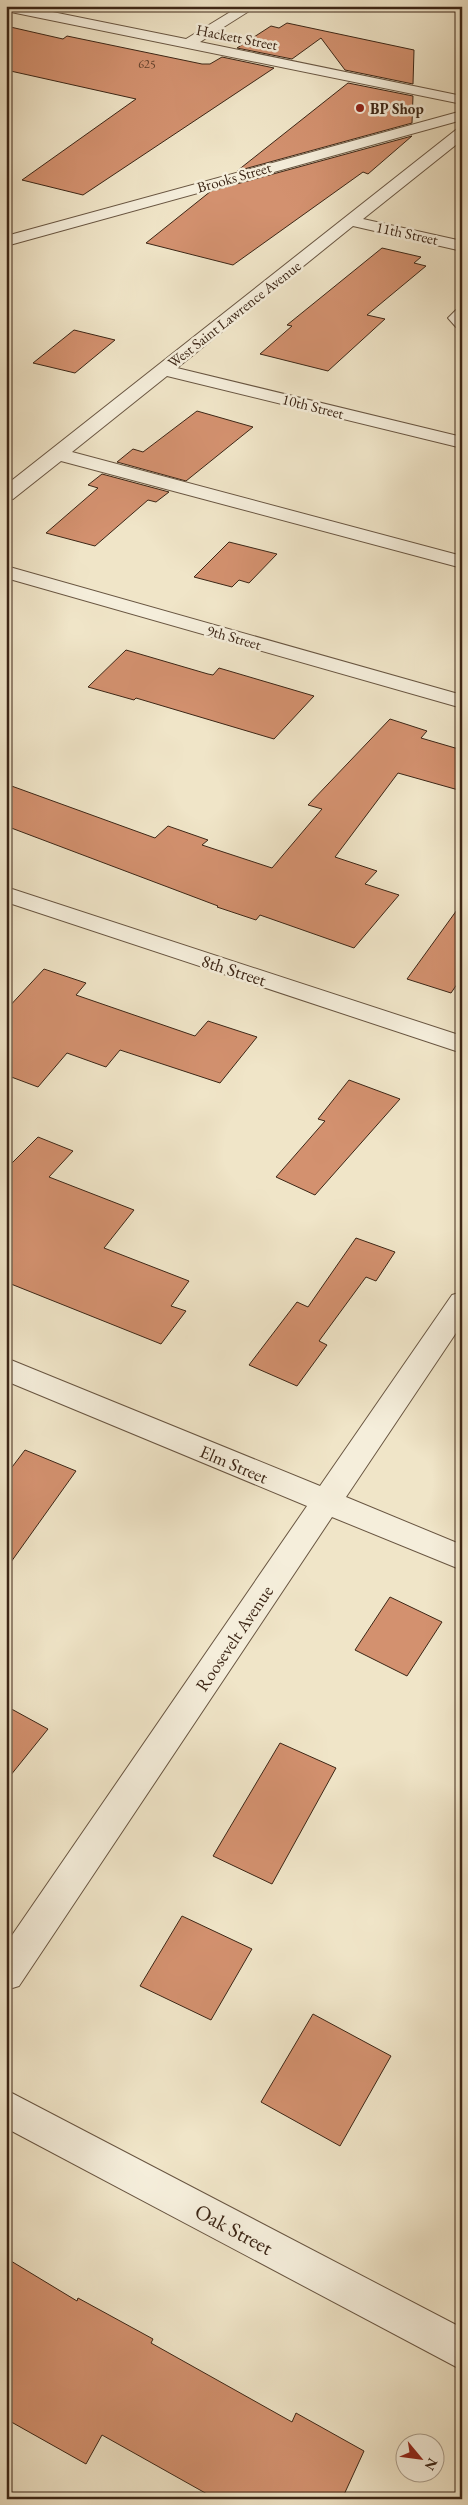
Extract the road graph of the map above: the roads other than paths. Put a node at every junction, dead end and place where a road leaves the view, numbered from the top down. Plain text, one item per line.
1 (250, 6) edge
2 (6, 7) edge
3 (188, 44) junction
4 (462, 100) edge
5 (462, 114) edge
6 (462, 132) edge
7 (351, 221) junction
8 (6, 241) edge
9 (462, 246) edge
10 (462, 314) edge
11 (462, 323) edge
12 (164, 370) junction
13 (462, 443) edge
14 (58, 454) junction
15 (6, 495) edge
16 (462, 562) edge
17 (6, 572) edge
18 (462, 702) edge
19 (6, 894) edge
20 (462, 1045) edge
21 (462, 1302) edge
22 (6, 1369) edge
23 (326, 1502) junction
24 (462, 1558) edge
25 (6, 1974) edge
26 (6, 2108) edge
27 (462, 2350) edge

1 - 3 street
2 - 3 street, Hackett Street
3 - 4 street, Hackett Street
5 - 8 street, Brooks Street
6 - 7 street, West Saint Lawrence Avenue
7 - 9 street, 11th Street
7 - 12 street, West Saint Lawrence Avenue
10 - 11 street
12 - 13 street, 10th Street
12 - 14 street, West Saint Lawrence Avenue
14 - 15 street, West Saint Lawrence Avenue
14 - 16 street
17 - 18 street, 9th Street
19 - 20 street, 8th Street
21 - 23 street, Roosevelt Avenue
22 - 23 street, Elm Street
23 - 24 street, Elm Street
23 - 25 street, Roosevelt Avenue
26 - 27 street, Oak Street

